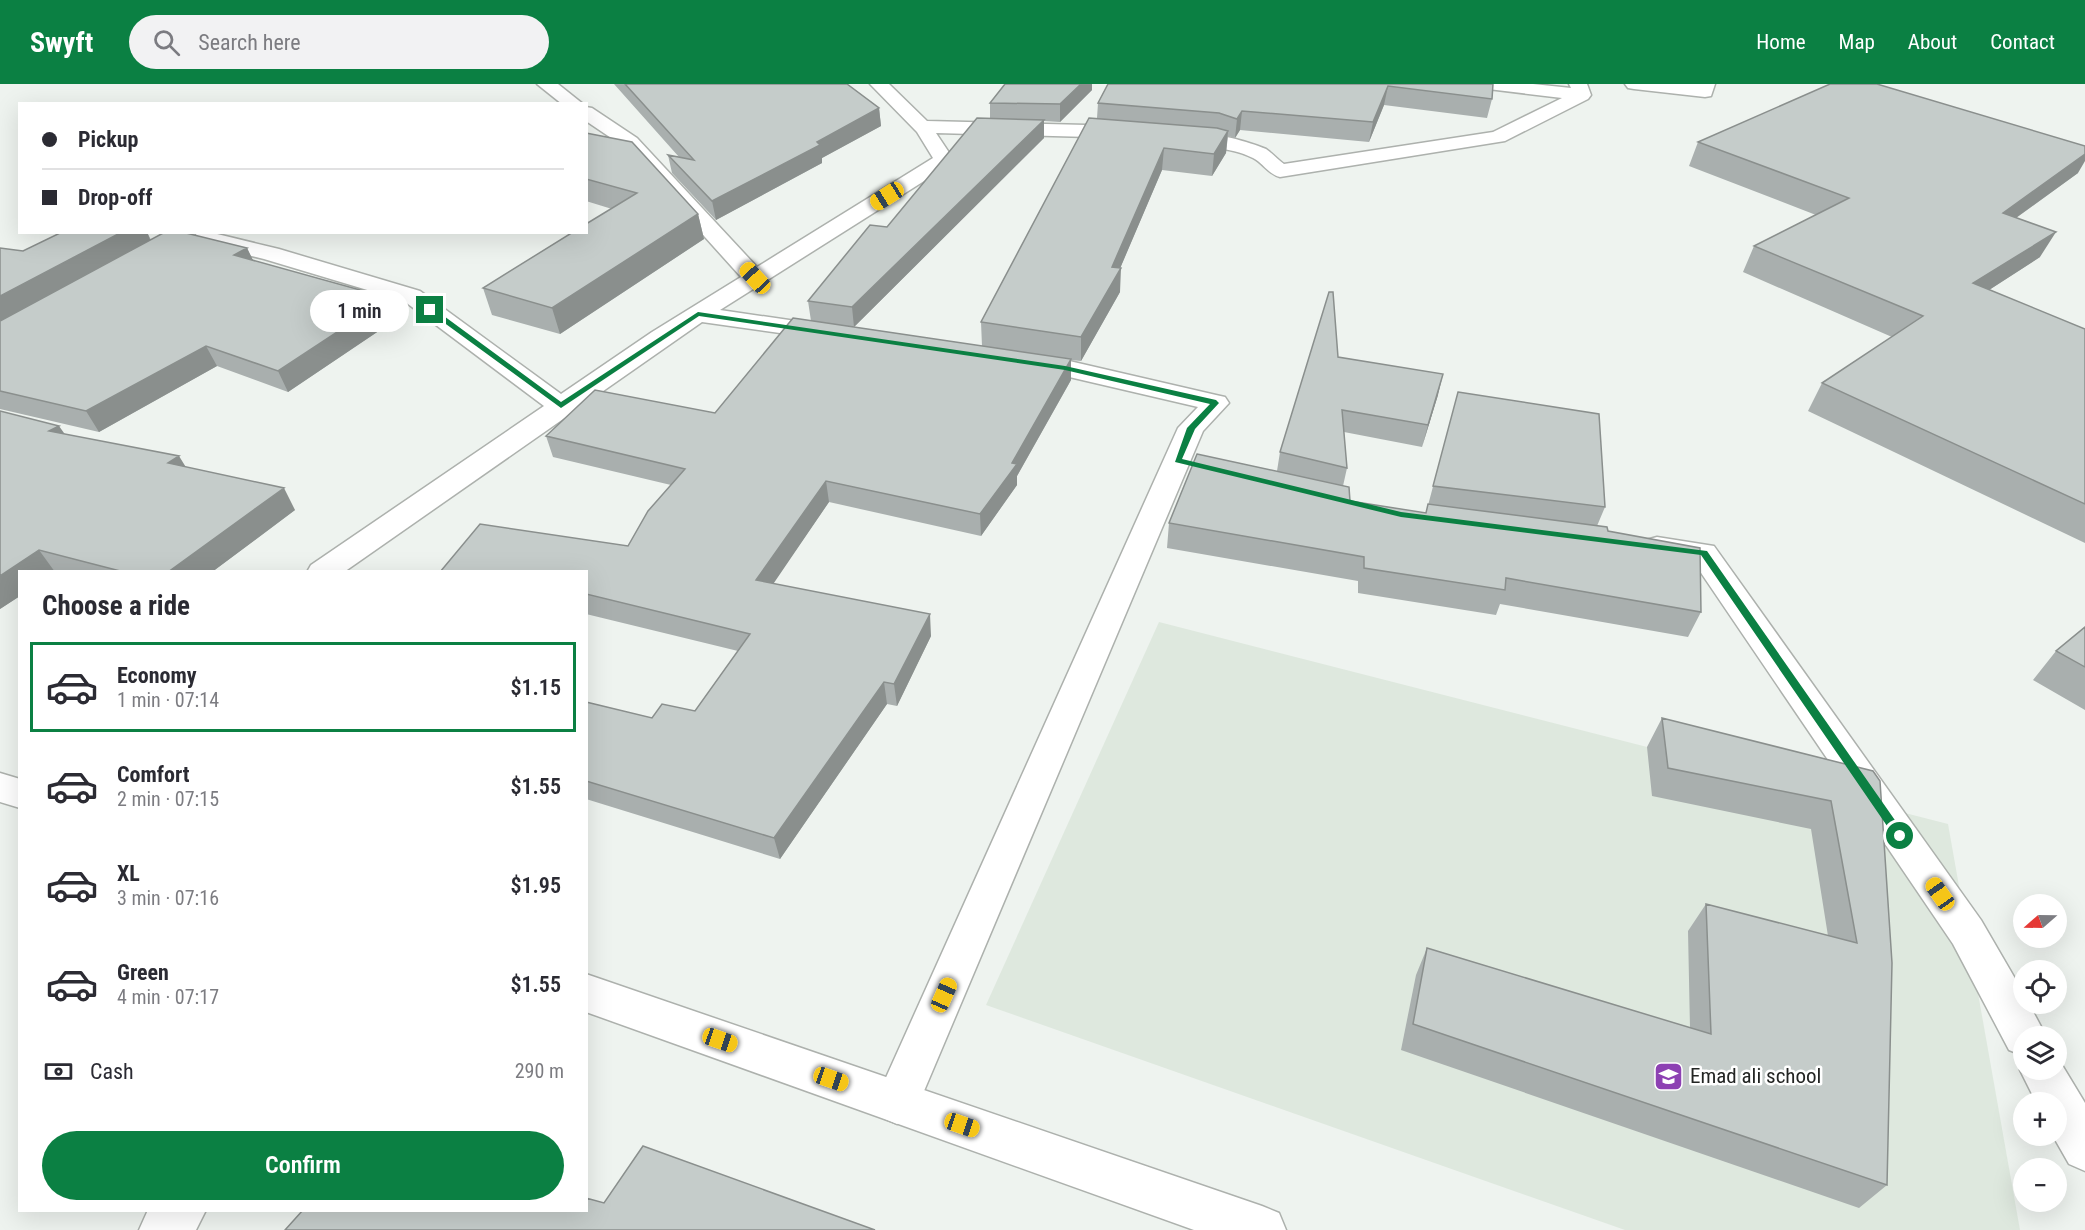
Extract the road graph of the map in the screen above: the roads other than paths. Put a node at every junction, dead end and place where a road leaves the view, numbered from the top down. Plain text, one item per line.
1 (546, 84) edge
2 (1488, 84) edge
3 (1634, 84) edge
4 (1707, 84) edge
5 (894, 88) edge
6 (1580, 89) edge
7 (571, 102) edge
8 (588, 113) edge
9 (922, 127) junction
10 (1148, 134) edge
11 (1171, 136) edge
12 (187, 234) edge
13 (755, 278) junction
14 (698, 314) junction
15 (852, 337) edge
16 (1006, 359) edge
17 (561, 406) junction
18 (1622, 542) edge
19 (325, 570) edge
20 (588, 994) edge
21 (2019, 1026) edge
22 (2048, 1080) edge
23 (897, 1102) junction
24 (2085, 1148) edge
25 (180, 1212) edge
26 (163, 1230) edge
27 (1262, 1230) edge

1 - 7 street
2 - 6 street
3 - 4 street
5 - 9 street
6 - 11 street
8 - 13 street
9 - 10 street
9 - 13 street
12 - 17 street
13 - 14 street
14 - 15 street
14 - 17 street
16 - 23 street
17 - 19 street
18 - 21 street
20 - 23 street
22 - 24 street
23 - 27 street
25 - 26 street

